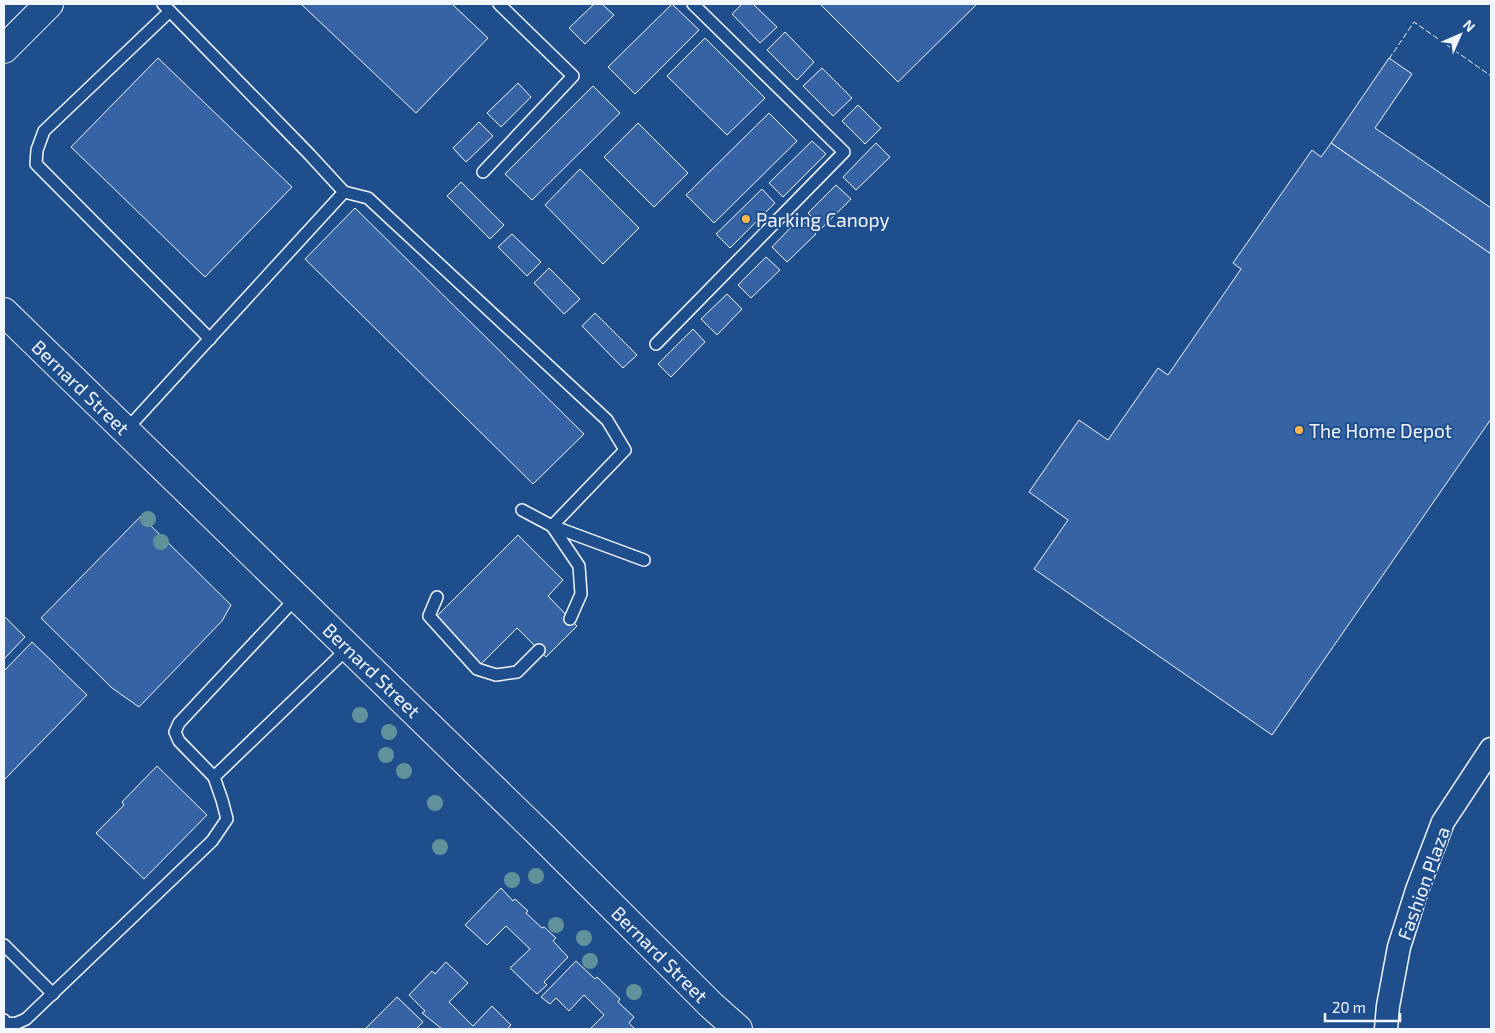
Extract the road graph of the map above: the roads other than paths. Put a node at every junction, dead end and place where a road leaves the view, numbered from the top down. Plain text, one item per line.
1 (49, 4) edge
2 (499, 4) edge
3 (694, 4) edge
4 (167, 7) edge
5 (4, 49) edge
6 (483, 172) dead end
7 (344, 192) junction
8 (4, 312) edge
9 (210, 339) junction
10 (656, 344) dead end
11 (126, 430) junction
12 (522, 510) dead end
13 (552, 526) junction
14 (644, 560) dead end
15 (297, 597) junction
16 (437, 597) dead end
17 (570, 619) dead end
18 (349, 648) junction
19 (539, 650) dead end
20 (1491, 749) edge
21 (214, 777) junction
22 (4, 945) edge
23 (53, 994) junction
24 (4, 1020) edge
25 (738, 1029) edge
26 (1386, 1029) edge

1 - 5 street
2 - 6 lane
3 - 10 lane
4 - 7 lane
4 - 9 lane
7 - 9 lane
7 - 13 lane
8 - 11 street, Bernard Street
9 - 11 lane
11 - 15 street, Bernard Street
12 - 13 lane
13 - 14 lane
13 - 17 lane
15 - 18 street, Bernard Street
15 - 21 lane
16 - 19 lane
18 - 21 lane
18 - 25 street, Bernard Street
20 - 26 street, Fashion Plaza
21 - 23 lane
22 - 23 lane
23 - 24 lane

